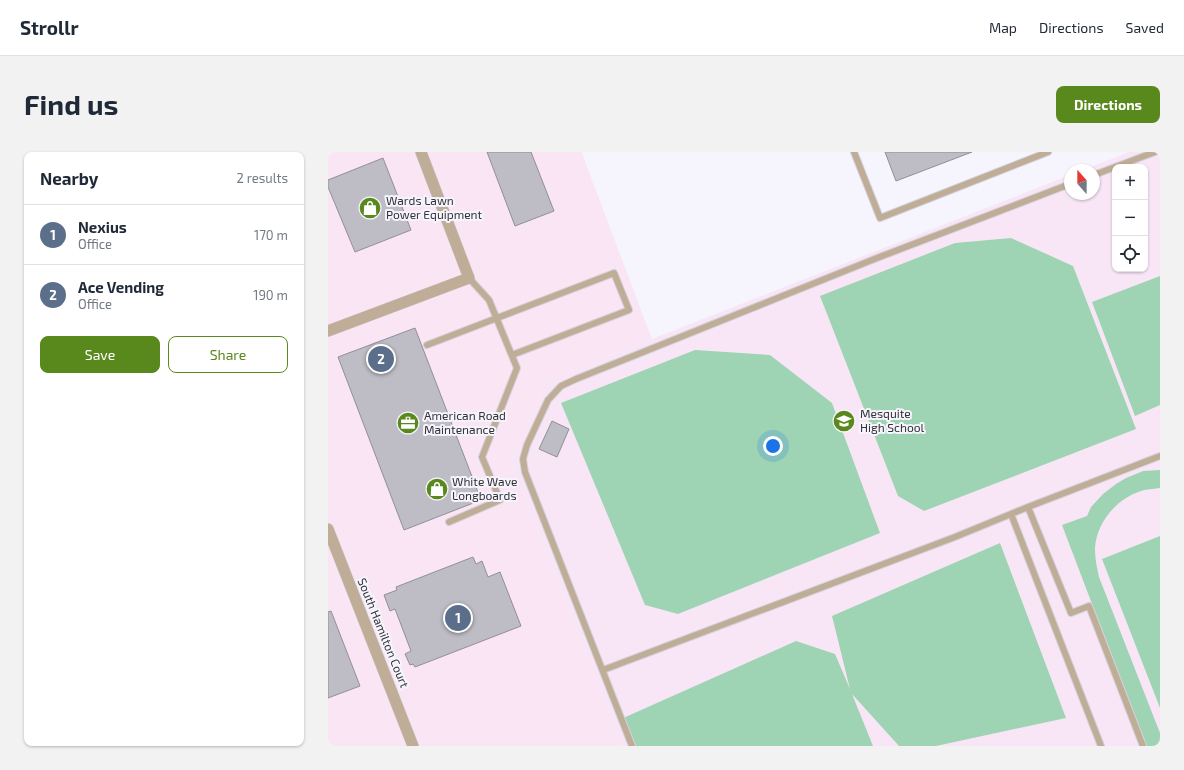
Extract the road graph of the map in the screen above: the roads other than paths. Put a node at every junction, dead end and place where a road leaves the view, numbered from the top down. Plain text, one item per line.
1 (421, 152) edge
2 (854, 152) edge
3 (1048, 152) edge
4 (1155, 152) edge
5 (1123, 164) edge
6 (1112, 168) edge
7 (1100, 173) edge
8 (1064, 186) edge
9 (469, 278) junction
10 (497, 318) junction
11 (328, 331) edge
12 (428, 345) dead end
13 (512, 355) junction
14 (1160, 456) edge
15 (1028, 507) junction
16 (1011, 514) junction
17 (449, 522) dead end
18 (328, 529) edge
19 (602, 670) junction
20 (414, 746) edge
21 (632, 746) edge
22 (1101, 746) edge
23 (1143, 746) edge

1 - 9 street
2 - 3 lane
4 - 5 lane
6 - 7 lane
8 - 19 lane
9 - 10 lane
9 - 11 street
10 - 12 lane
10 - 13 lane
10 - 13 lane
13 - 17 lane
14 - 15 lane
15 - 16 lane
15 - 23 lane
16 - 19 lane
16 - 22 lane
18 - 20 street, South Hamilton Court
19 - 21 lane

